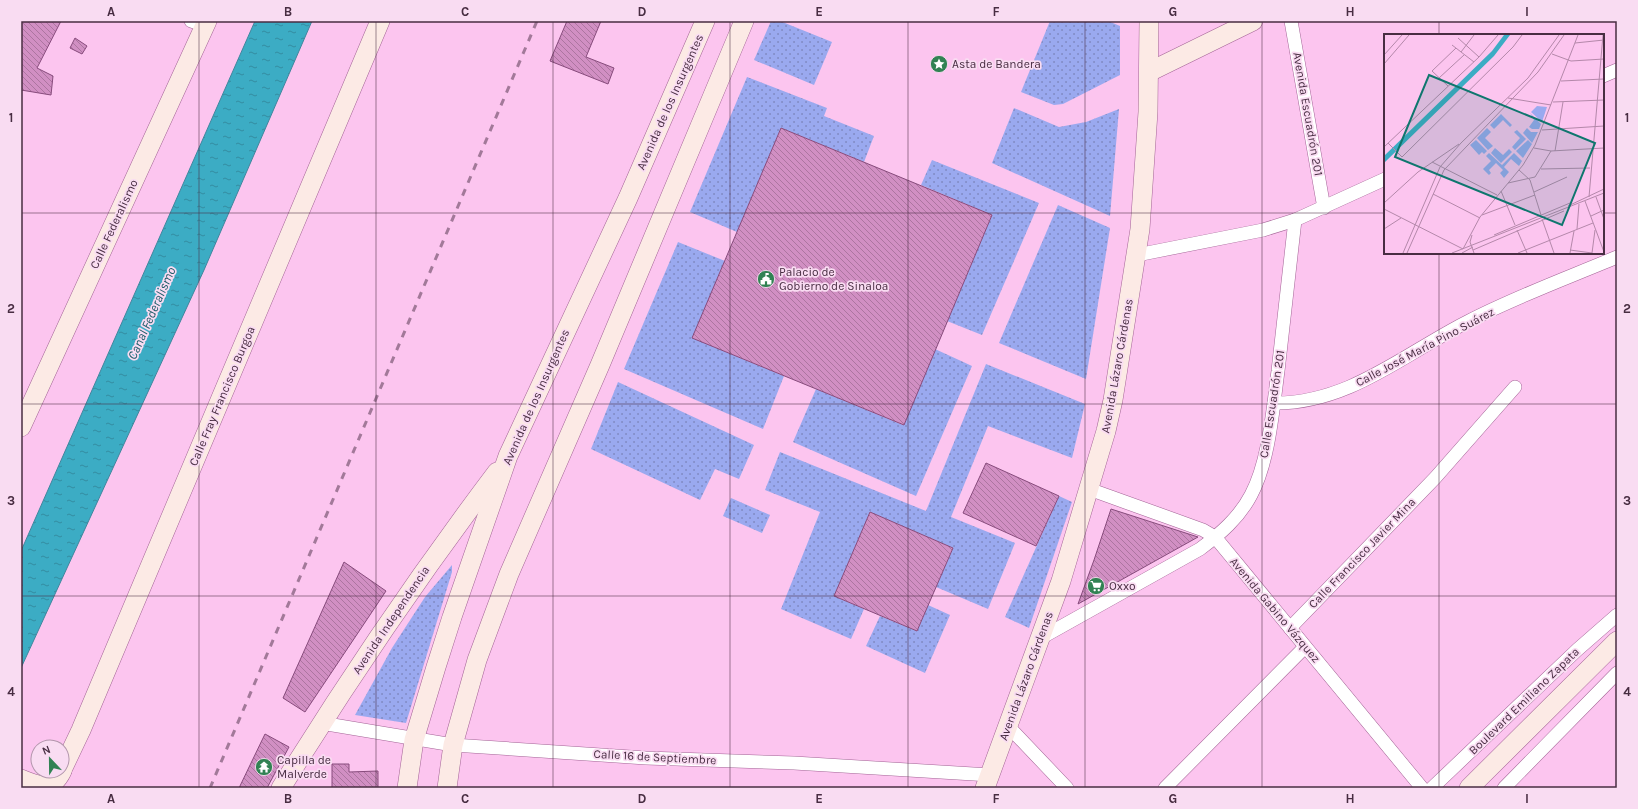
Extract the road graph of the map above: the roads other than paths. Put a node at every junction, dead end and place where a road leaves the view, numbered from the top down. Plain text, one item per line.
1 (380, 21) edge
2 (705, 21) edge
3 (744, 21) edge
4 (1149, 21) edge
5 (1253, 21) edge
6 (1291, 21) edge
7 (201, 23) edge
8 (1617, 70) edge
9 (1149, 72) junction
10 (1604, 76) edge
11 (1384, 179) edge
12 (1324, 208) junction
13 (1295, 220) junction
14 (1136, 255) junction
15 (1617, 257) edge
16 (1515, 387) dead end
17 (1274, 403) junction
18 (21, 427) edge
19 (508, 456) junction
20 (1089, 489) junction
21 (1216, 537) junction
22 (1617, 614) edge
23 (1290, 628) junction
24 (1040, 639) junction
25 (1617, 641) edge
26 (1305, 647) junction
27 (1617, 673) edge
28 (321, 723) junction
29 (1008, 726) junction
30 (414, 740) junction
31 (453, 745) junction
32 (70, 753) edge
33 (21, 779) edge
34 (57, 779) edge
35 (987, 781) edge
36 (281, 788) edge
37 (407, 788) edge
38 (447, 788) edge
39 (1067, 788) edge
40 (1165, 788) edge
41 (1422, 788) edge
42 (1432, 788) edge
43 (1469, 788) edge
44 (1504, 788) edge

1 - 32 main road, Calle Fray Francisco Burgoa
2 - 19 main road, Avenida de los Insurgentes
3 - 31 main road
4 - 9 main road, Avenida Lázaro Cárdenas
5 - 9 main road
6 - 12 street, Avenida Escuadrón 201
7 - 18 main road, Calle Federalismo
8 - 10 street
9 - 14 main road, Avenida Lázaro Cárdenas
11 - 12 street
12 - 13 street
13 - 14 street
13 - 17 street, Calle Escuadrón 201
14 - 20 main road, Avenida Lázaro Cárdenas
15 - 17 street, Calle José María Pino Suárez
16 - 23 street, Calle Francisco Javier Mina
17 - 21 street, Calle Escuadrón 201
19 - 28 main road, Avenida Independencia
19 - 30 main road, Avenida de los Insurgentes
20 - 21 street, Avenida Gabino Vázquez
20 - 24 main road, Avenida Lázaro Cárdenas
21 - 23 street, Avenida Gabino Vázquez
21 - 24 street, Calle Escuadrón 201
22 - 42 street, Boulevard Emiliano Zapata
23 - 26 street, Avenida Gabino Vázquez
24 - 29 main road, Avenida Lázaro Cárdenas
25 - 43 main road, Boulevard Emiliano Zapata
26 - 40 street
26 - 41 street, Avenida Gabino Vázquez
27 - 44 street
28 - 30 street, Calle 16 de Septiembre
28 - 36 main road, Avenida Independencia
29 - 35 main road, Avenida Lázaro Cárdenas
29 - 39 street
30 - 31 street, Calle 16 de Septiembre
30 - 37 main road, Avenida de los Insurgentes
31 - 35 street, Calle 16 de Septiembre
31 - 38 main road
33 - 34 main road, Calle Fray Francisco Burgoa

